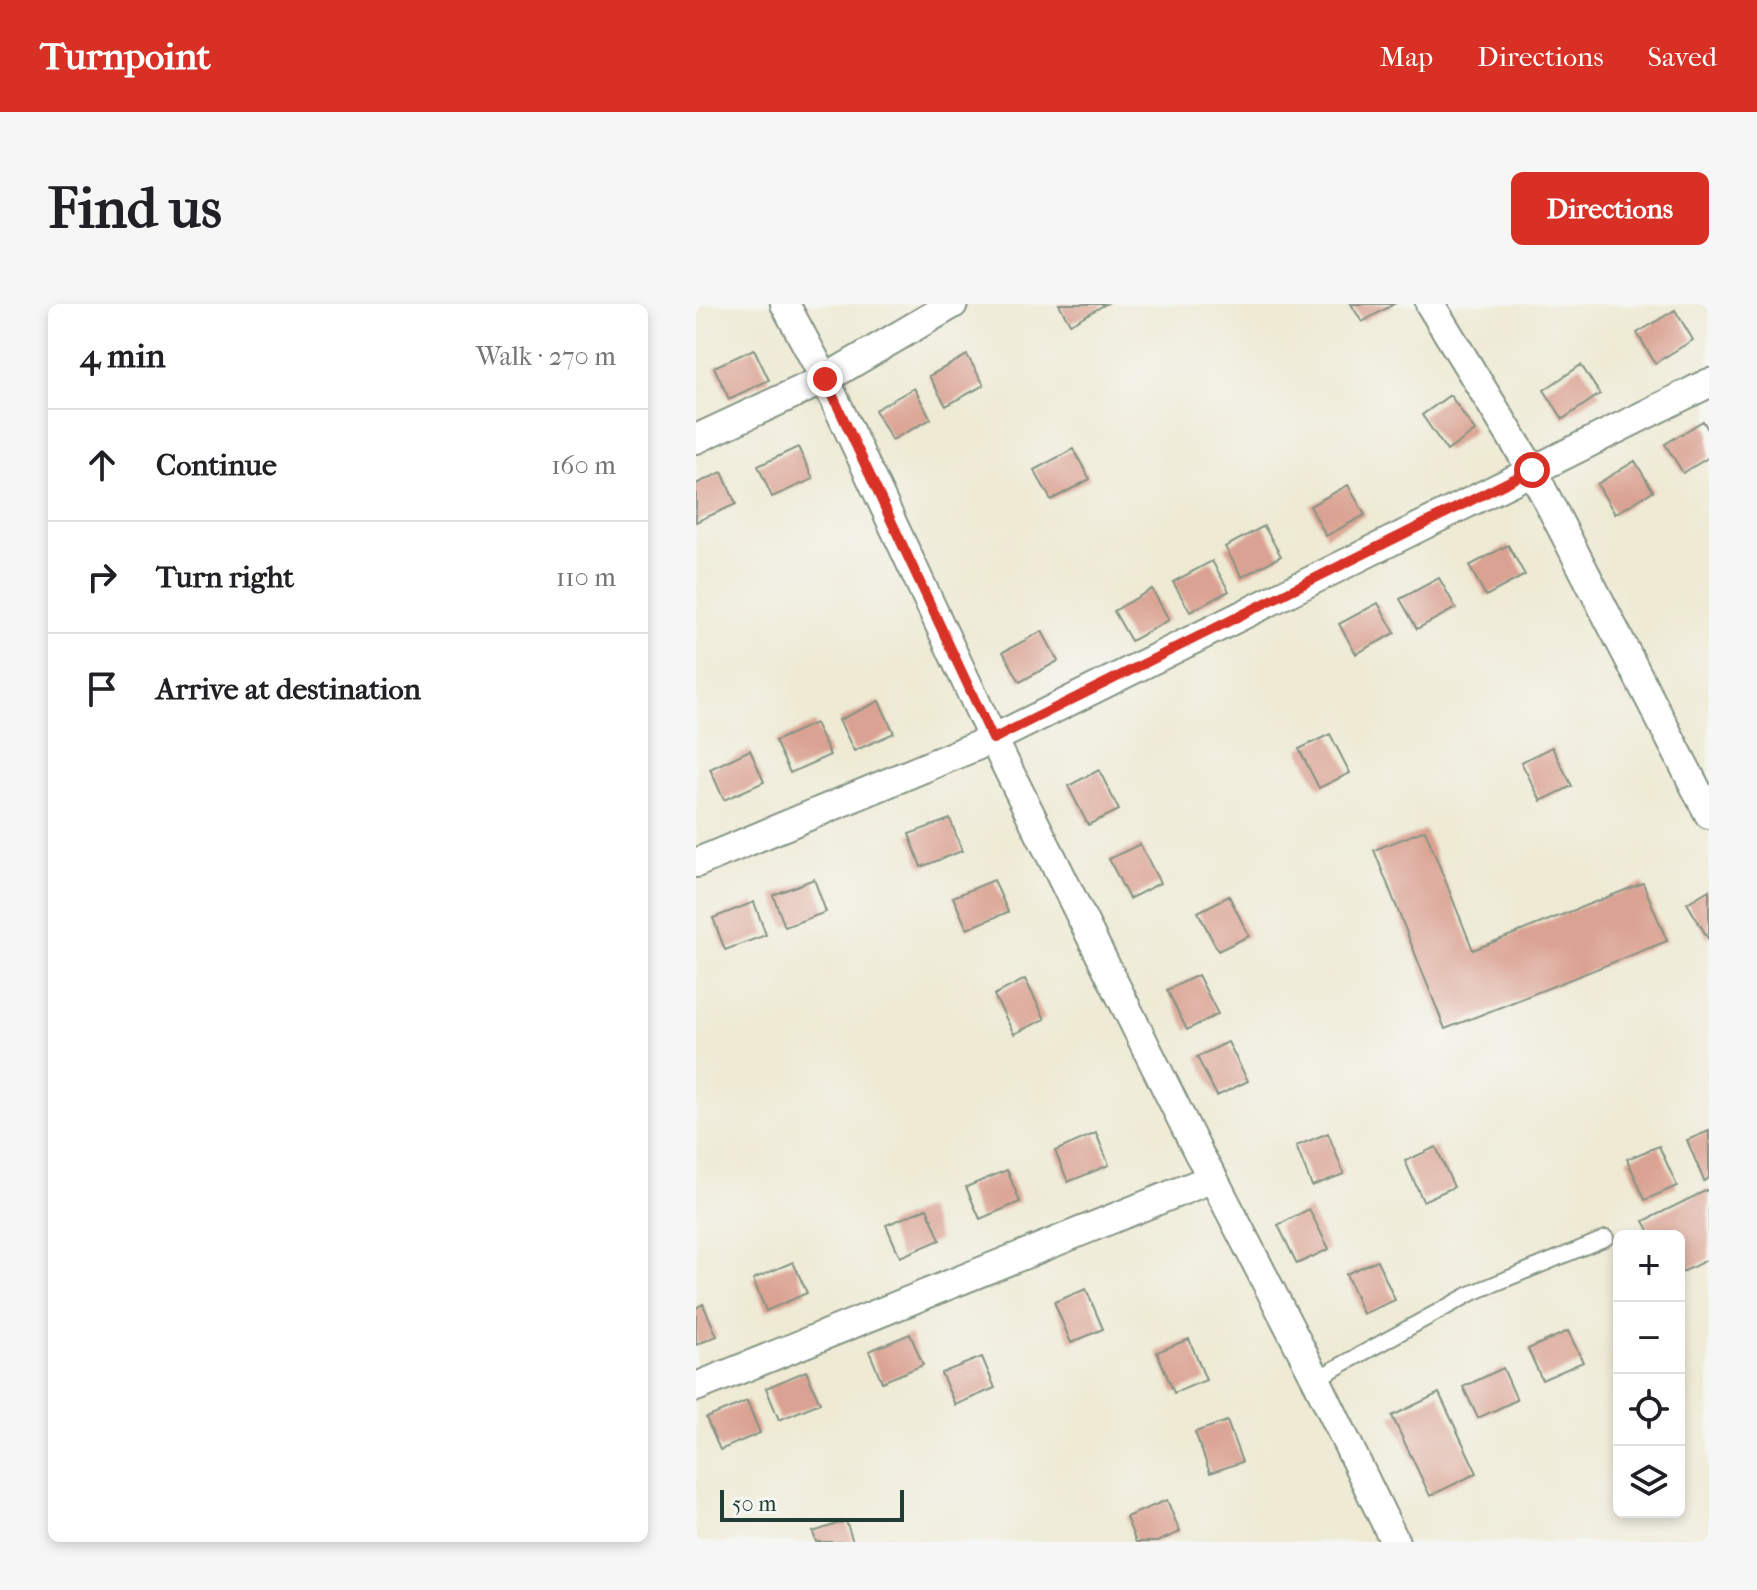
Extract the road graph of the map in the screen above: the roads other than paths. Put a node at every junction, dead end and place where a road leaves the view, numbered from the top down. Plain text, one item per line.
1 (785, 304) edge
2 (953, 304) edge
3 (1430, 304) edge
4 (825, 379) junction
5 (1709, 383) edge
6 (696, 439) edge
7 (1532, 470) junction
8 (993, 739) junction
9 (1709, 814) edge
10 (696, 863) edge
11 (1213, 1178) junction
12 (1606, 1238) dead end
13 (1316, 1379) junction
14 (696, 1387) edge
15 (1395, 1542) edge

1 - 4 street
2 - 4 street
3 - 7 street
4 - 6 street
4 - 8 street
5 - 7 street
7 - 8 street
7 - 9 street
8 - 10 street
8 - 11 street
11 - 13 street
11 - 14 street
12 - 13 lane
13 - 15 street

